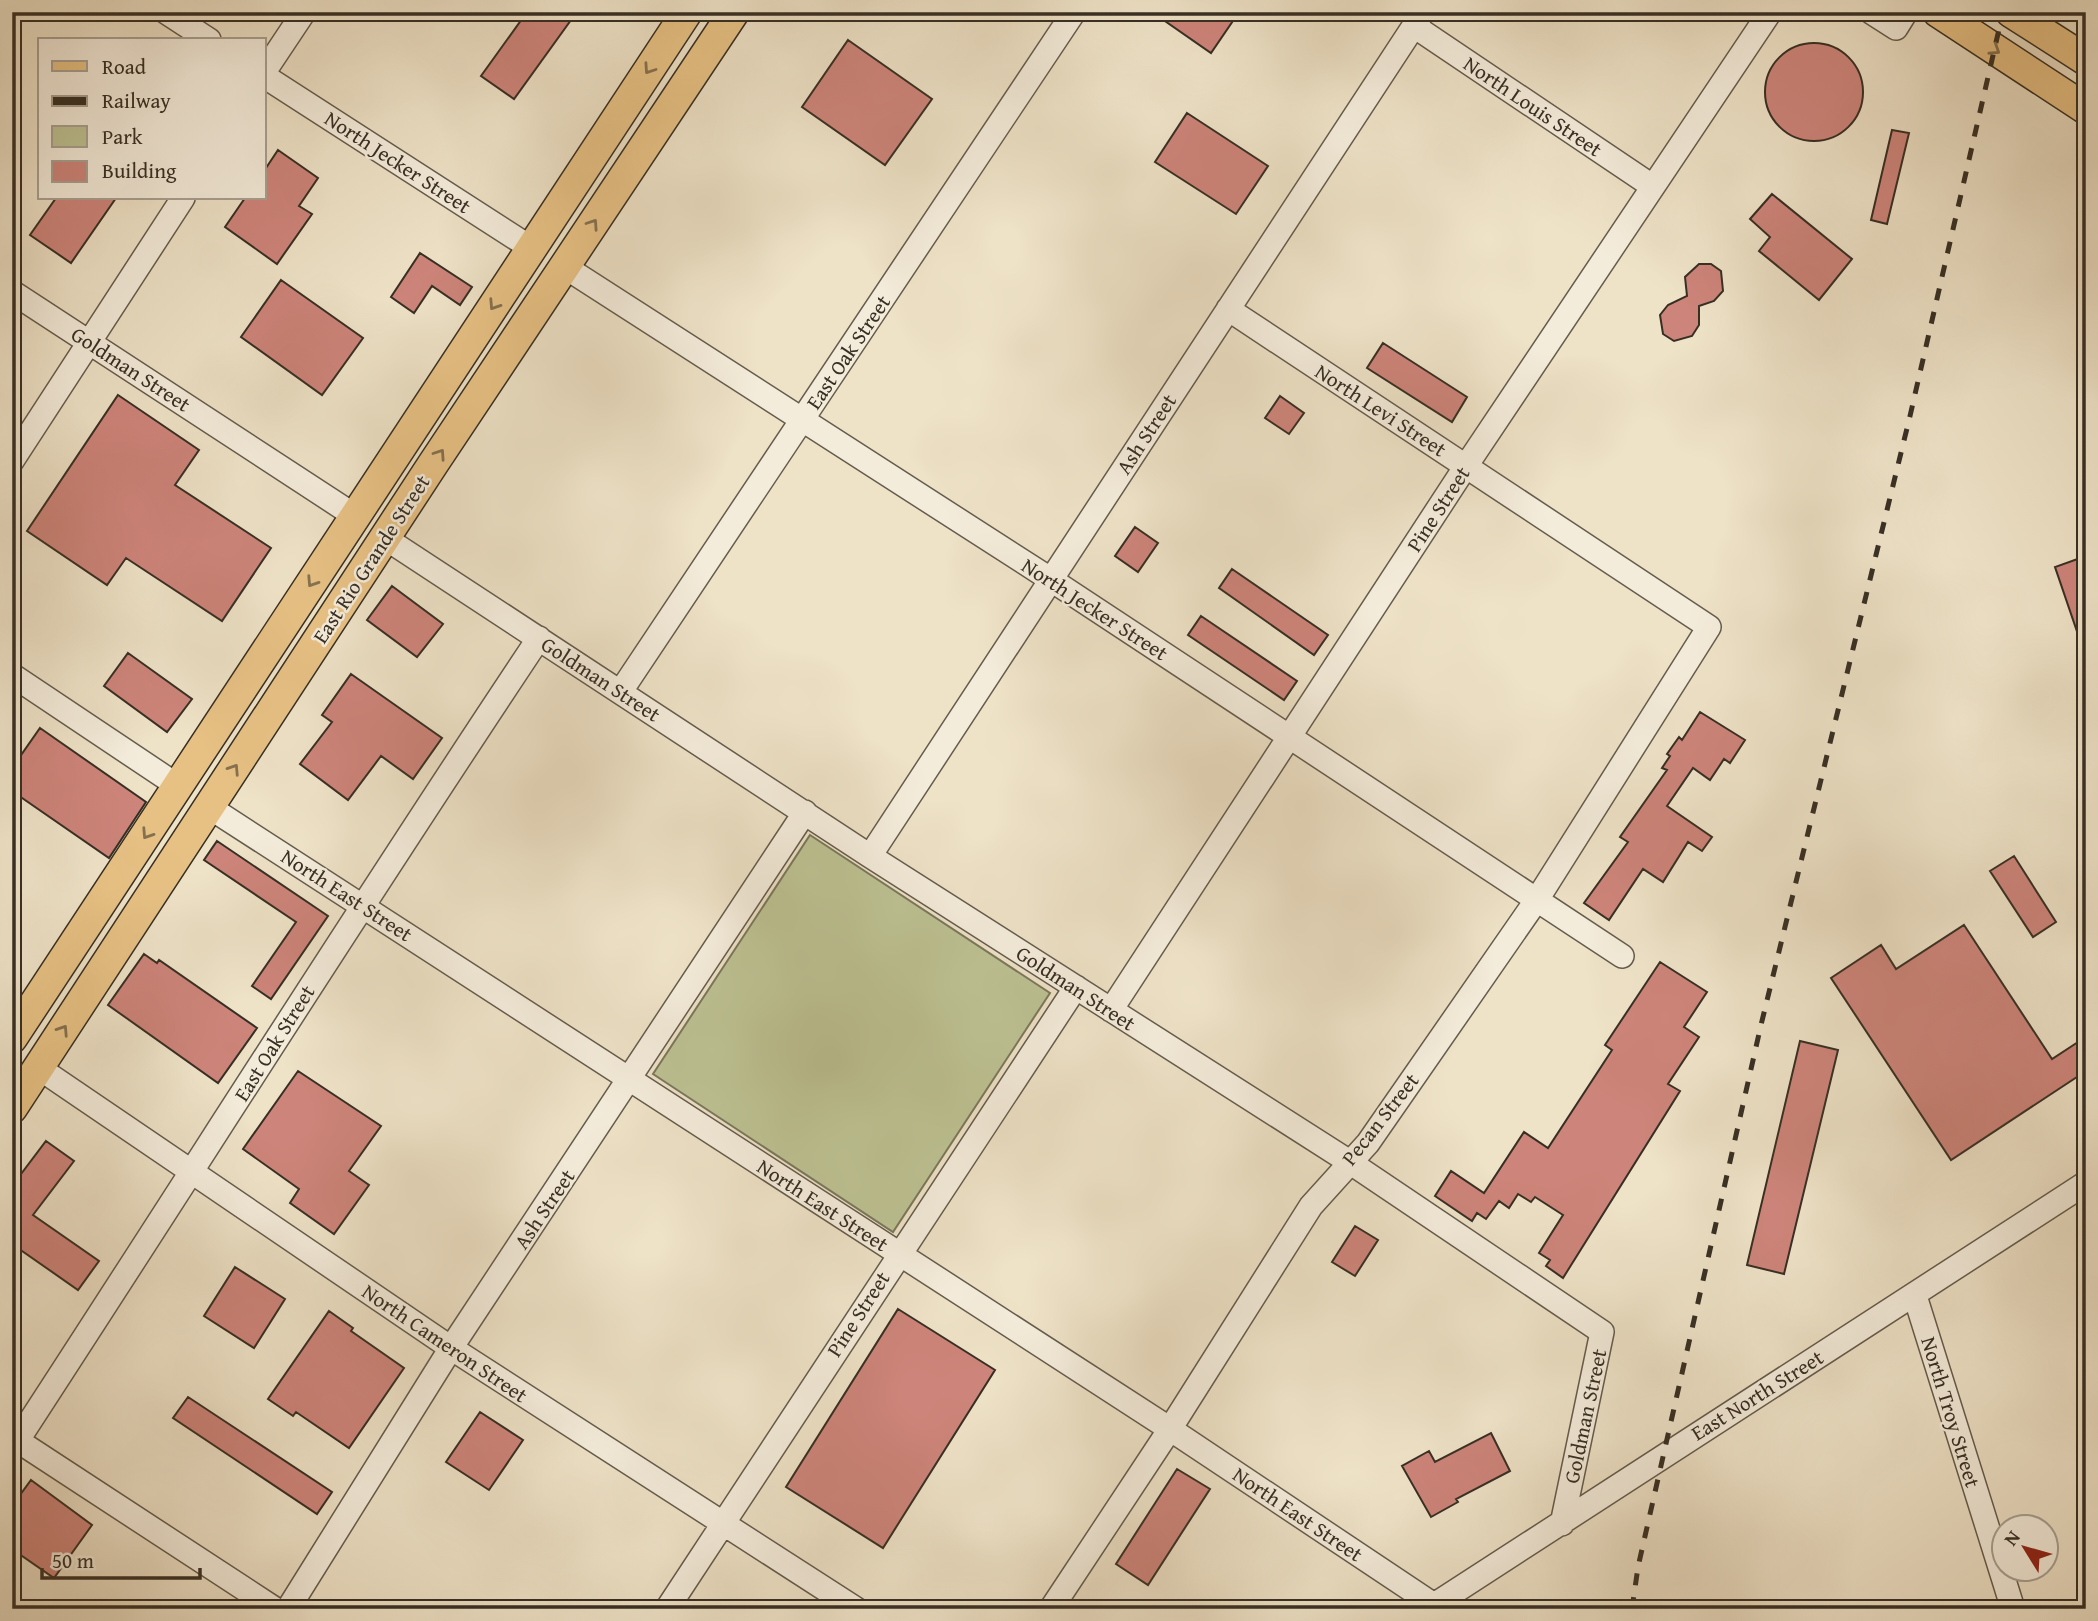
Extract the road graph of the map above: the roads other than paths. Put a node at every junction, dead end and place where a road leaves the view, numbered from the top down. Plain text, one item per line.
1 (166, 12) edge
2 (304, 12) edge
3 (687, 12) edge
4 (734, 12) edge
5 (1074, 12) edge
6 (1770, 12) edge
7 (1871, 12) edge
8 (1938, 12) edge
9 (2011, 12) edge
10 (1906, 13) edge
11 (1418, 19) edge
12 (206, 38) edge
13 (2086, 60) edge
14 (266, 71) edge
15 (266, 75) edge
16 (2086, 109) edge
17 (1652, 186) junction
18 (182, 200) edge
19 (531, 248) junction
20 (565, 267) junction
21 (12, 292) edge
22 (1228, 309) junction
23 (90, 342) junction
24 (803, 419) junction
25 (403, 443) junction
26 (12, 461) edge
27 (1466, 466) junction
28 (355, 516) junction
29 (385, 538) junction
30 (1050, 579) junction
31 (335, 614) junction
32 (1709, 627) joint
33 (539, 638) junction
34 (12, 675) edge
35 (621, 691) junction
36 (1290, 736) junction
37 (178, 786) junction
38 (209, 807) junction
39 (805, 812) junction
40 (870, 856) junction
41 (1538, 898) junction
42 (362, 904) junction
43 (1622, 956) dead end
44 (1076, 987) junction
45 (1111, 1010) junction
46 (12, 1038) edge
47 (39, 1068) junction
48 (631, 1079) junction
49 (12, 1108) edge
50 (1348, 1161) junction
51 (192, 1174) junction
52 (2086, 1183) edge
53 (897, 1254) junction
54 (1915, 1296) junction
55 (451, 1348) junction
56 (1170, 1429) junction
57 (14, 1442) edge
58 (721, 1523) junction
59 (1562, 1524) junction
60 (1431, 1607) edge
61 (275, 1609) edge
62 (288, 1609) edge
63 (667, 1609) edge
64 (856, 1609) edge
65 (1051, 1609) edge
66 (2013, 1609) edge

1 - 12 street
2 - 14 street
3 -> 19 main road, East Rio Grande Street
20 -> 4 main road, East Rio Grande Street
5 - 24 street, East Oak Street
6 - 17 street, Pine Street
7 - 10 street
8 -> 16 main road
9 - 13 main road
11 - 17 street, North Louis Street
11 - 22 street, Ash Street
15 - 19 street, North Jecker Street
17 - 27 street, Pine Street
18 - 23 street
19 -> 25 main road, East Rio Grande Street
20 - 24 street, North Jecker Street
29 -> 20 main road, East Rio Grande Street
21 - 23 street, Goldman Street
22 - 27 street, North Levi Street
22 - 30 street, Ash Street
23 - 26 street
23 - 28 street, Goldman Street
24 - 30 street, North Jecker Street
24 - 35 street, East Oak Street
25 - 28 main road, East Rio Grande Street
25 - 29 main road
27 - 32 street, North Levi Street
27 - 36 street, Pine Street
28 - 31 main road
28 -> 37 main road, East Rio Grande Street
29 - 31 main road, East Rio Grande Street
29 - 33 street, Goldman Street
30 - 36 street, North Jecker Street
30 - 40 street, Ash Street
38 -> 31 main road, East Rio Grande Street
32 - 41 street, Pecan Street
33 - 35 street, Goldman Street
33 - 42 street, East Oak Street
34 - 37 street
35 - 39 street, Goldman Street
36 - 41 street, North Jecker Street
36 - 45 street, Pine Street
37 -> 46 main road, East Rio Grande Street
38 - 42 street, North East Street
47 -> 38 main road, East Rio Grande Street
39 - 40 street, Goldman Street
39 - 48 street, Ash Street
40 - 44 street, Goldman Street
41 - 43 street, North Jecker Street
41 - 50 street, Pecan Street
42 - 48 street, North East Street
42 - 51 street, East Oak Street
44 - 45 street, Goldman Street
44 - 53 street, Pine Street
45 - 50 street, Goldman Street
47 - 49 main road, East Rio Grande Street
47 - 51 street, North Cameron Street
48 - 53 street, North East Street
48 - 55 street, Ash Street
50 - 56 street, Pecan Street
50 - 59 street, Goldman Street
51 - 55 street, North Cameron Street
51 - 57 street, East Oak Street
52 - 54 street, East North Street
53 - 56 street, North East Street
53 - 58 street, Pine Street
54 - 59 street, East North Street
54 - 66 street, North Troy Street
55 - 58 street, North Cameron Street
55 - 62 street, Ash Street
56 - 60 street, North East Street
56 - 65 street, Pecan Street
57 - 61 street
58 - 63 street, Pine Street
58 - 64 street, North Cameron Street
59 - 60 street, East North Street

